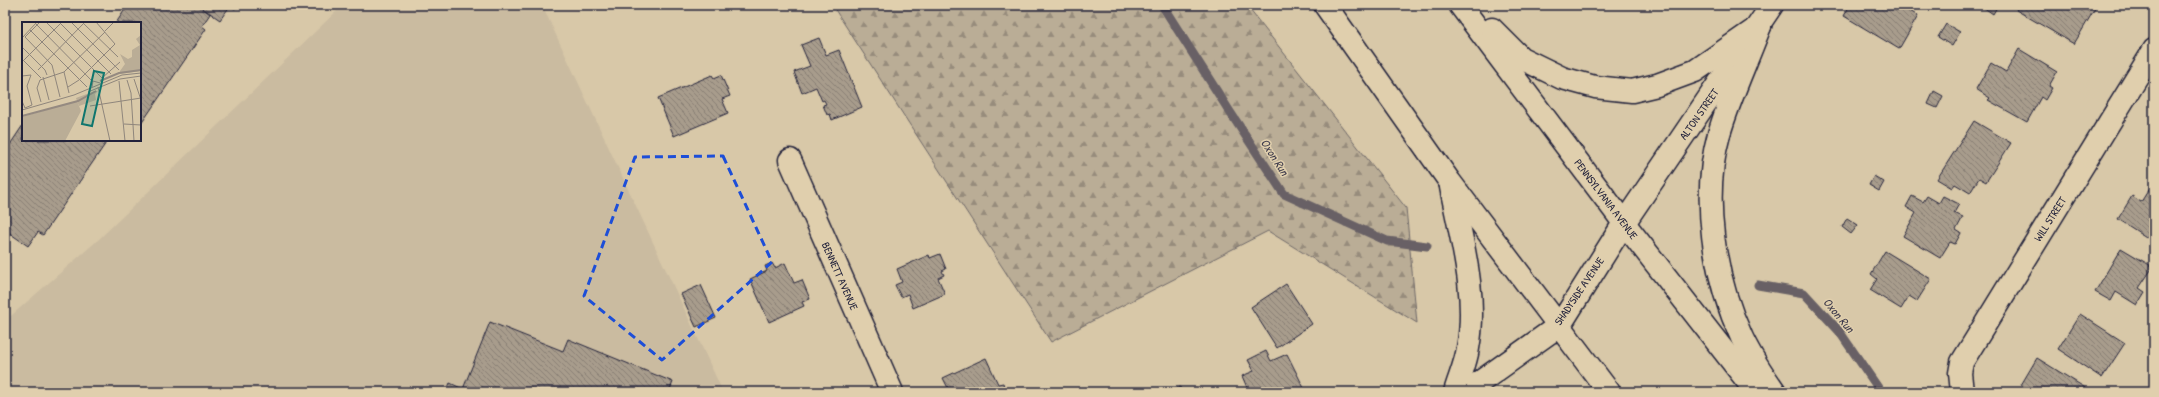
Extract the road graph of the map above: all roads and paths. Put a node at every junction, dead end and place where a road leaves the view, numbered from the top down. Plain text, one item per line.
1 (1325, 5) edge
2 (1460, 5) edge
3 (1469, 5) edge
4 (1772, 5) edge
5 (1760, 26) junction
6 (2154, 50) edge
7 (790, 160) dead end
8 (1450, 182) junction
9 (1624, 223) junction
10 (1560, 325) junction
11 (892, 392) edge
12 (1455, 392) edge
13 (1466, 392) edge
14 (1610, 392) edge
15 (1756, 392) edge
16 (1776, 392) edge
17 (1962, 392) edge

1 - 8 main road
2 - 9 main road, PENNSYLVANIA AVENUE
3 - 5 main road
4 - 5 main road, ALTON STREET
5 - 9 main road, ALTON STREET
5 - 16 main road
6 - 17 main road, WILL STREET
7 - 11 main road, BENNETT AVENUE
8 - 10 main road
8 - 12 main road
9 - 10 main road, SHADYSIDE AVENUE
9 - 15 main road, PENNSYLVANIA AVENUE
10 - 13 main road, SHADYSIDE AVENUE
10 - 14 main road

